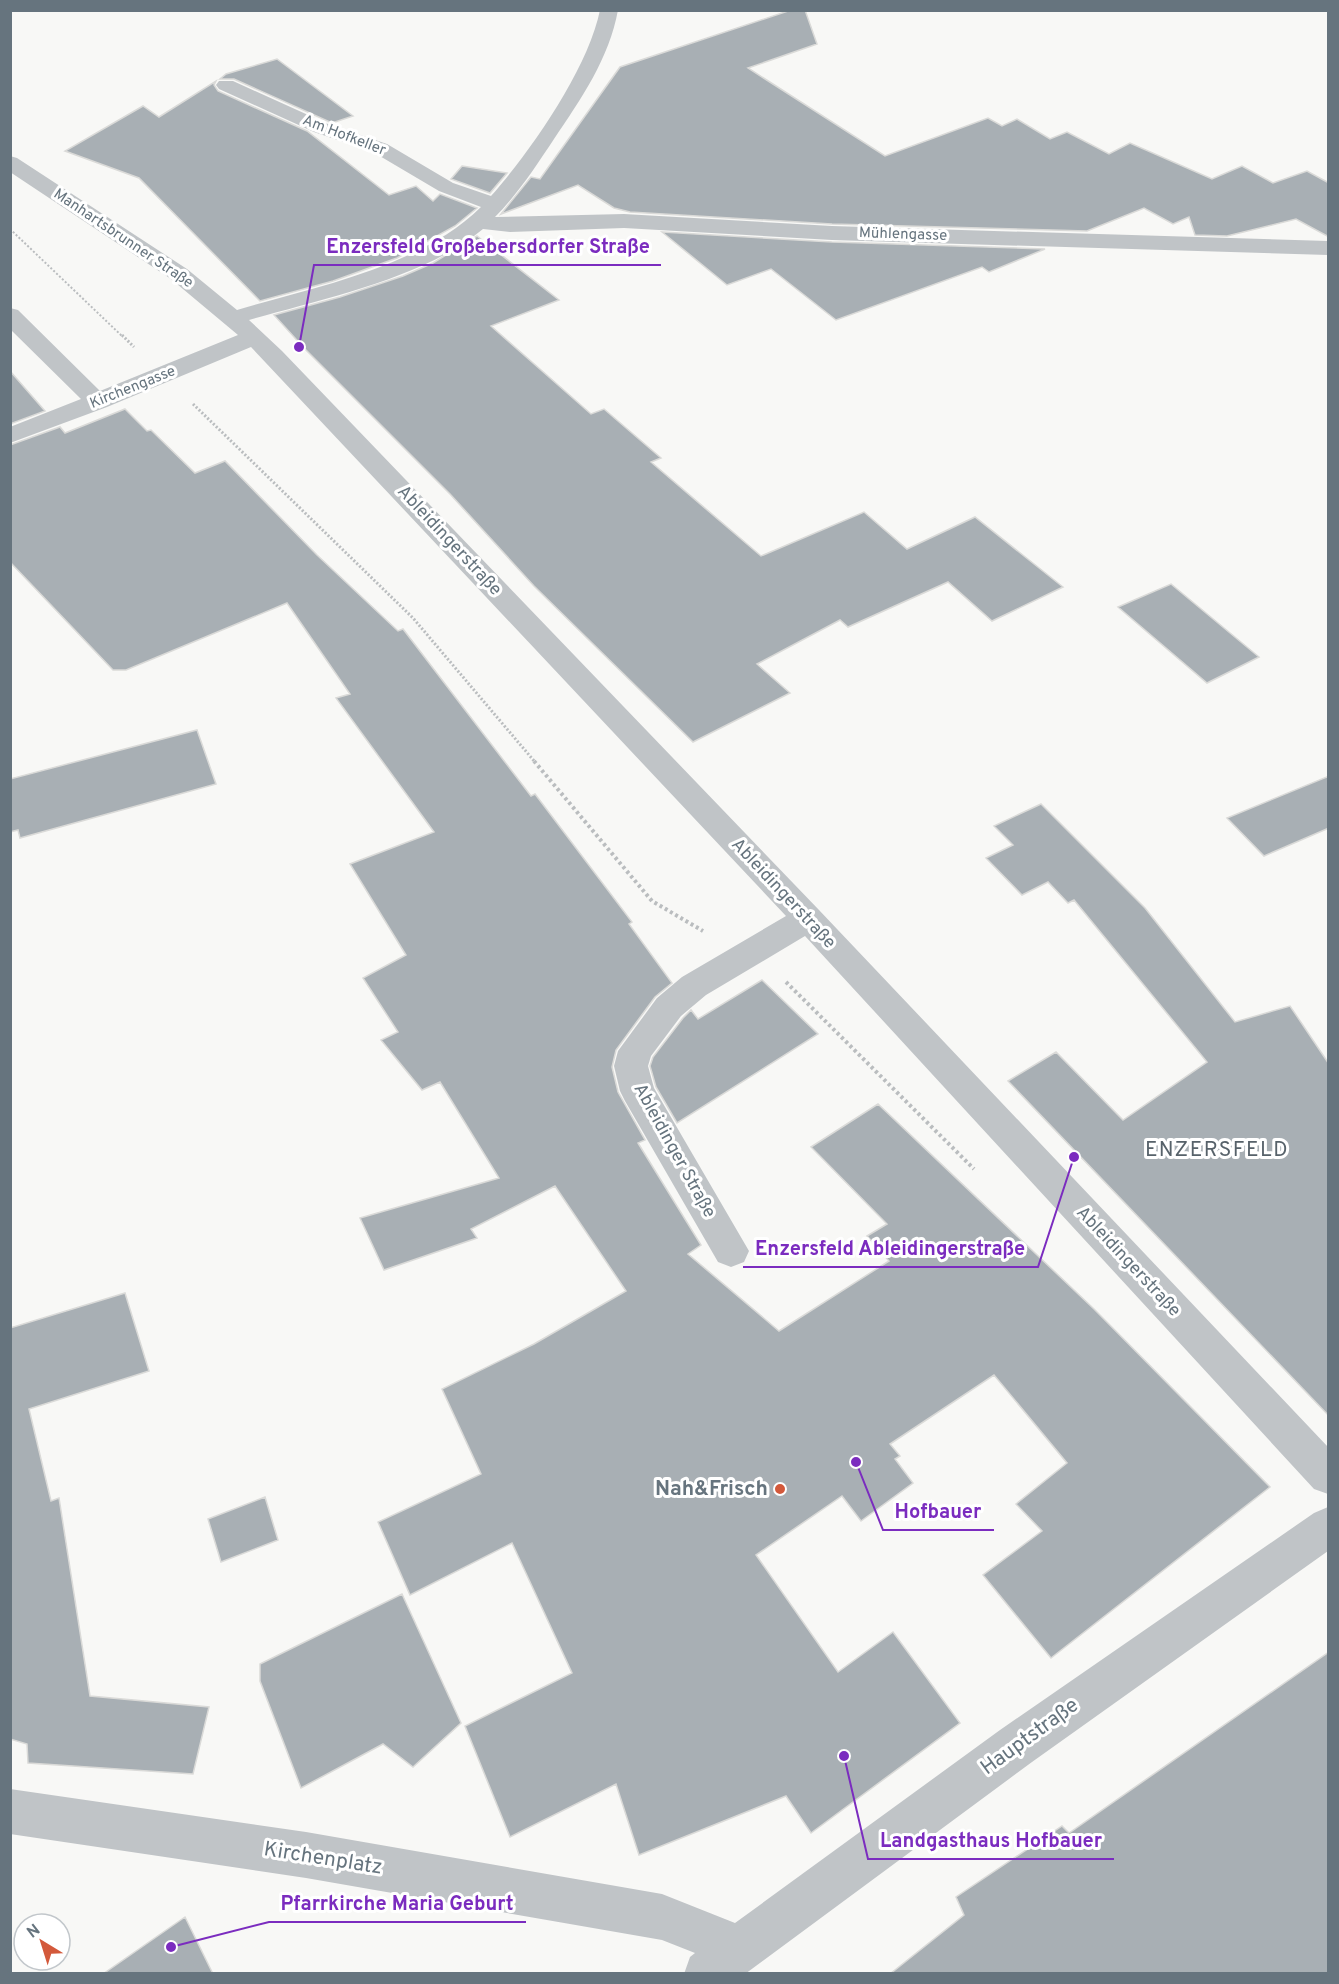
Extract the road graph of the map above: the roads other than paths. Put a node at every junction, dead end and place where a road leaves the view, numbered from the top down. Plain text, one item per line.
1 (609, 10) edge
2 (226, 85) dead end
3 (10, 162) edge
4 (494, 204) junction
5 (478, 222) junction
6 (1329, 248) edge
7 (10, 315) edge
8 (244, 328) junction
9 (98, 402) junction
10 (10, 436) edge
11 (808, 919) junction
12 (730, 1251) dead end
13 (1329, 1475) edge
14 (1329, 1527) edge
15 (10, 1811) edge
16 (721, 1962) edge

1 - 4 street, Kirchengasse
2 - 4 street, Am Hofkeller
3 - 8 street, Manhartsbrunner Straße
4 - 5 street, Kirchengasse
5 - 6 street, Mühlengasse
5 - 8 street, Kirchengasse
7 - 9 street
8 - 9 street, Kirchengasse
8 - 11 street, Ableidingerstraße
9 - 10 street, Kirchengasse
11 - 12 street, Ableidinger Straße
11 - 13 street, Ableidingerstraße
14 - 16 street, Hauptstraße
15 - 16 street, Kirchenplatz

